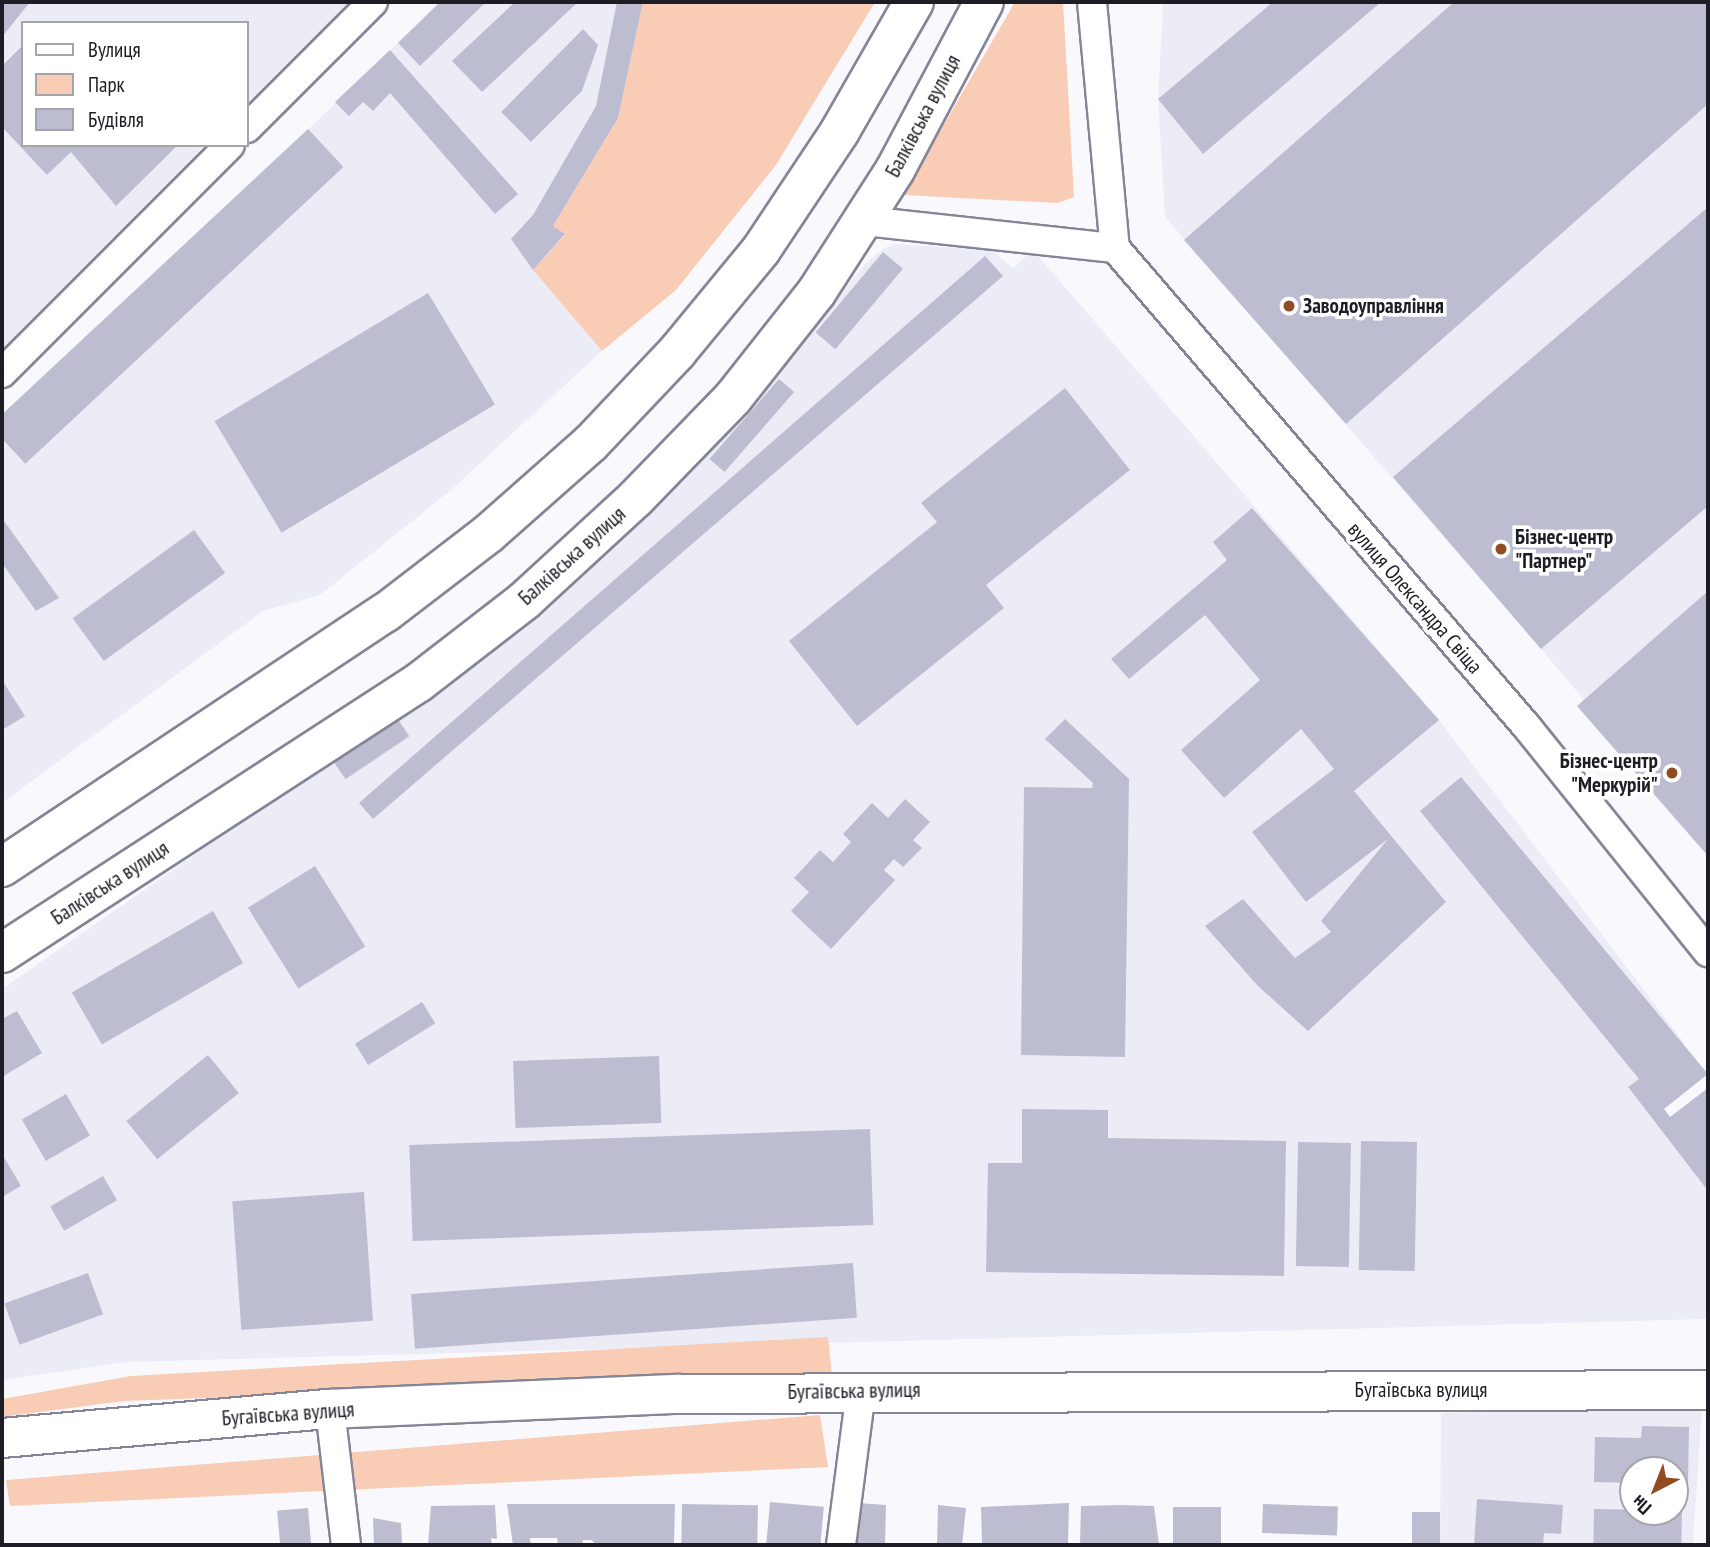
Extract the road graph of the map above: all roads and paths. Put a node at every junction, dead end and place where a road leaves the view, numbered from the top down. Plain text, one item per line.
1 (373, 2) edge
2 (914, 2) edge
3 (984, 2) edge
4 (1092, 2) edge
5 (248, 127) edge
6 (228, 147) edge
7 (865, 221) junction
8 (1115, 248) junction
9 (2, 373) edge
10 (2, 867) edge
11 (1708, 952) edge
12 (2, 953) edge
13 (860, 1390) junction
14 (1708, 1390) edge
15 (330, 1409) junction
16 (2, 1438) edge
17 (346, 1545) edge
18 (841, 1545) edge

1 - 5 street
2 - 10 main road
3 - 7 main road, Балківська вулиця
4 - 8 street
6 - 9 street
7 - 8 street
7 - 12 main road, Балківська вулиця
8 - 11 street, вулиця Олександра Свіща
13 - 14 main road, Бугаївська вулиця
13 - 15 main road, Бугаївська вулиця
13 - 18 street
15 - 16 main road, Бугаївська вулиця
15 - 17 street

